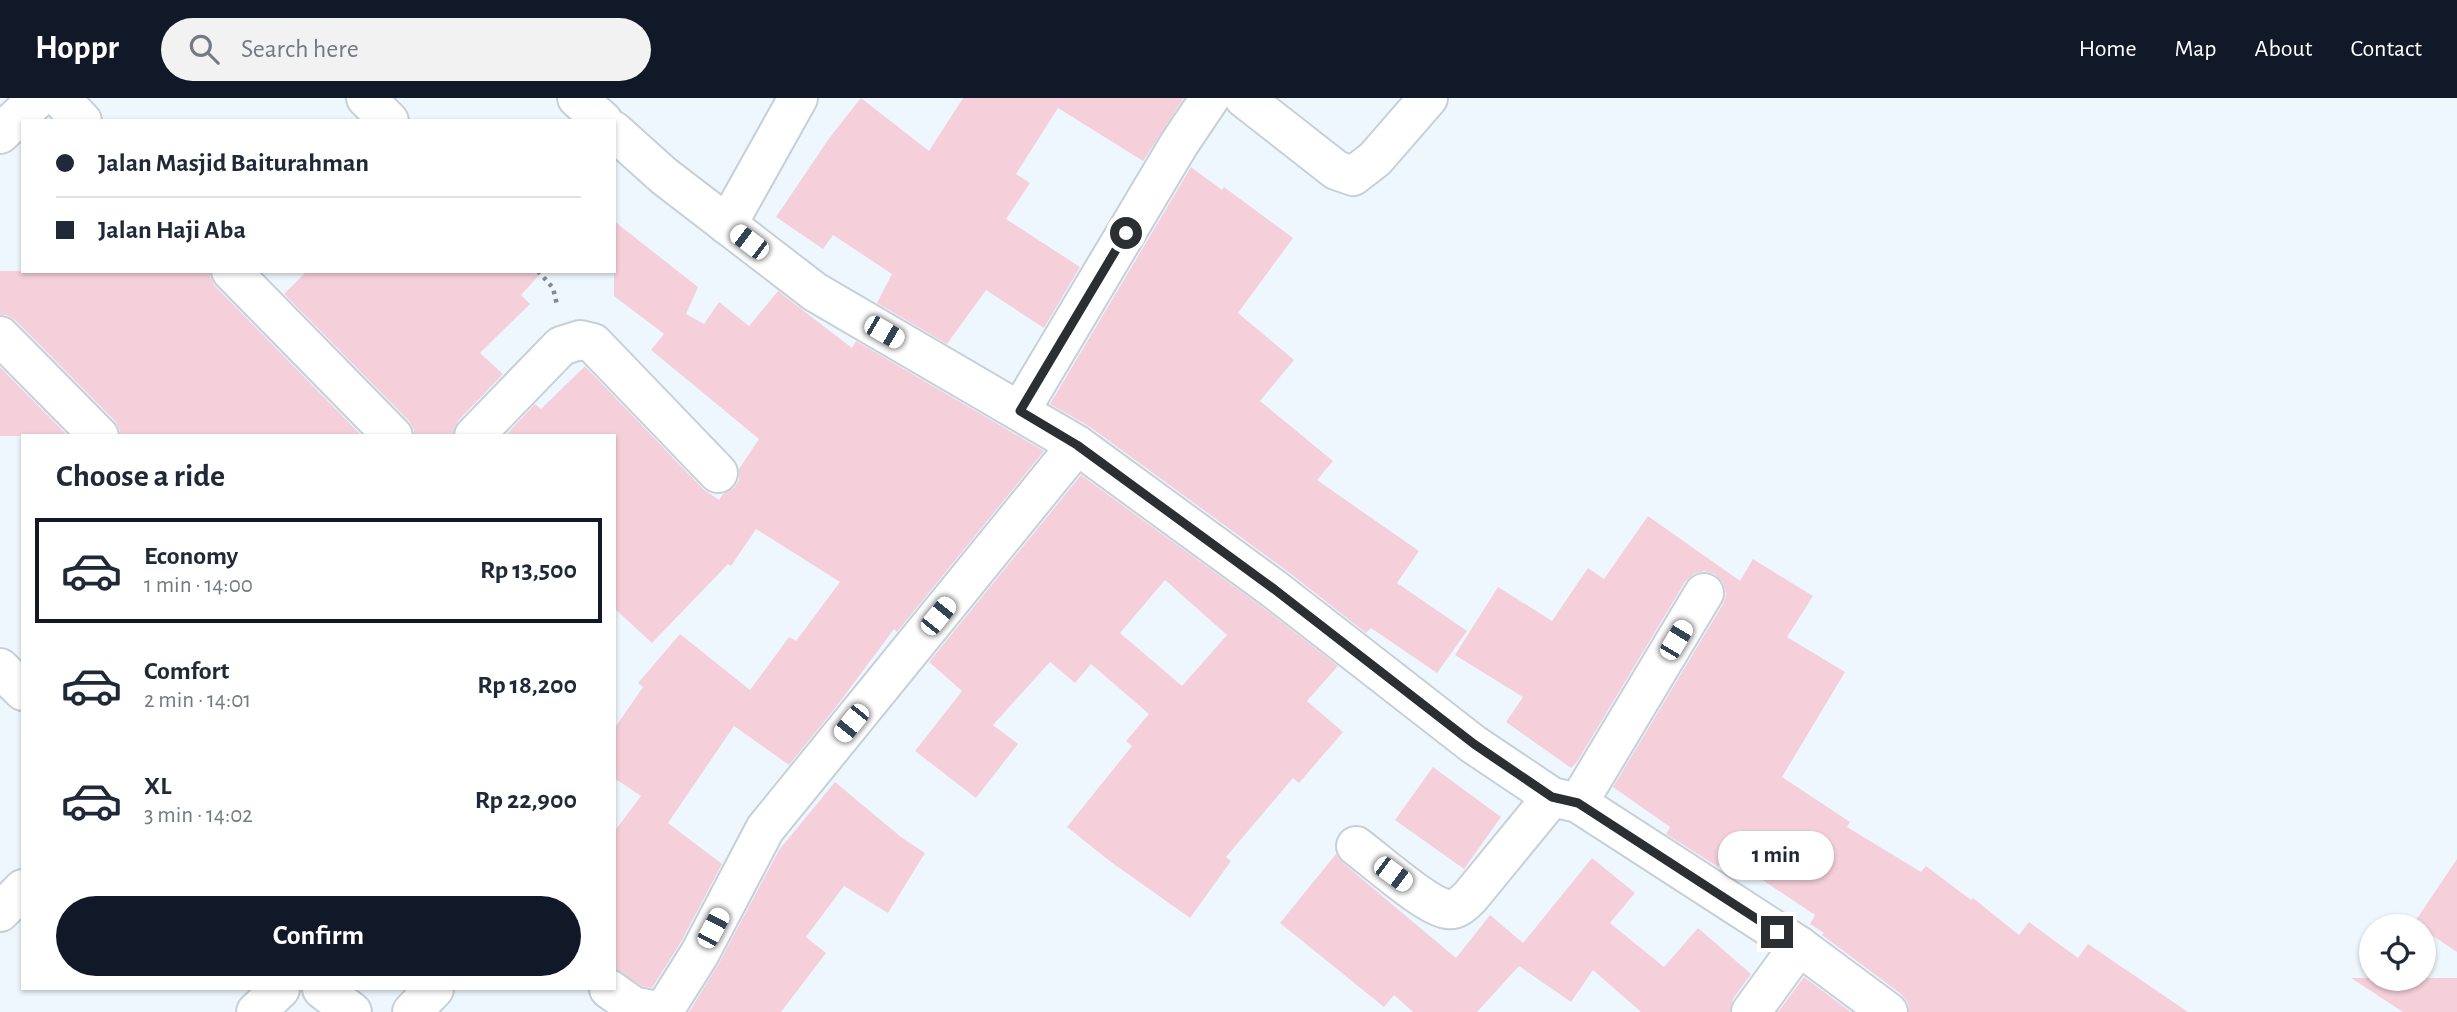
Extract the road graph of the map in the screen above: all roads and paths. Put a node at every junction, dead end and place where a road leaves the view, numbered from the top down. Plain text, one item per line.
1 (38, 98) edge
2 (60, 98) edge
3 (366, 98) edge
4 (577, 98) edge
5 (798, 98) edge
6 (1210, 98) edge
7 (1244, 98) edge
8 (1428, 98) edge
9 (80, 119) edge
10 (387, 119) edge
11 (601, 119) edge
12 (616, 133) edge
13 (0, 134) edge
14 (727, 225) junction
15 (233, 273) edge
16 (0, 336) edge
17 (1020, 411) junction
18 (97, 434) edge
19 (391, 434) edge
20 (476, 434) edge
21 (1077, 445) junction
22 (718, 473) dead end
23 (1704, 593) dead end
24 (0, 668) edge
25 (21, 689) edge
26 (1565, 800) junction
27 (1356, 846) dead end
28 (21, 892) edge
29 (0, 912) edge
30 (1799, 946) junction
31 (279, 990) edge
32 (323, 990) edge
33 (433, 990) edge
34 (610, 990) edge
35 (256, 1012) edge
36 (352, 1012) edge
37 (412, 1012) edge
38 (663, 1012) edge
39 (1751, 1012) edge
40 (1888, 1012) edge

1 - 13 street
2 - 9 street
3 - 10 street
4 - 11 street
5 - 14 street
6 - 17 street
7 - 8 street
12 - 14 street
14 - 17 street
15 - 19 street
16 - 18 street
17 - 21 street
20 - 22 street
21 - 26 street
21 - 38 street
23 - 26 street
24 - 25 street
26 - 27 street
26 - 30 street
28 - 29 street
30 - 39 street
30 - 40 street
31 - 35 street
32 - 36 street
33 - 37 street
34 - 38 street

